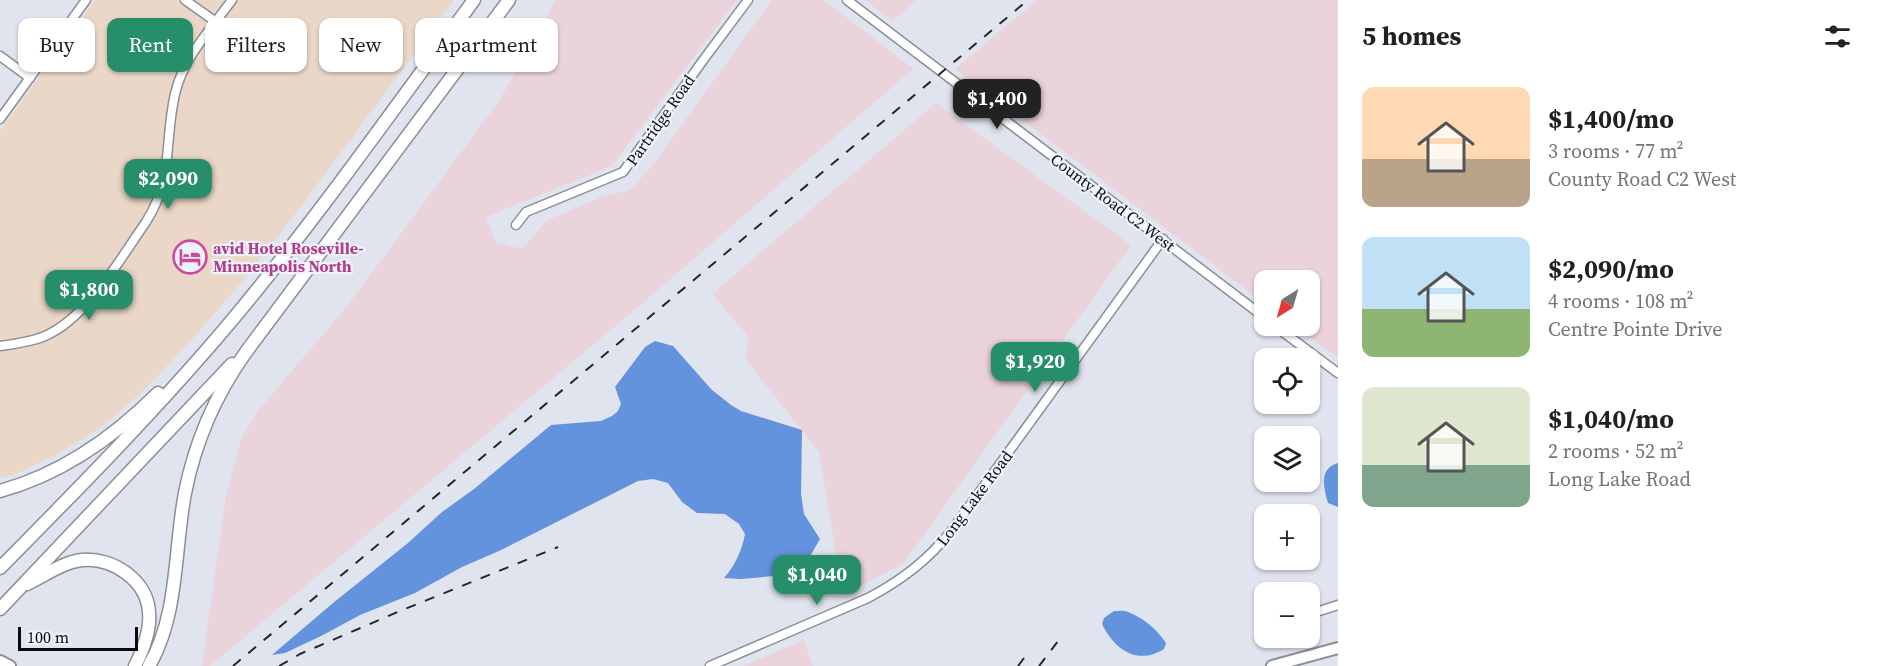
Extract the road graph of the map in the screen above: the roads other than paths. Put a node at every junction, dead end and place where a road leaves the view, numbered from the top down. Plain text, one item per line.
1 (86, 0) edge
2 (185, 0) edge
3 (232, 0) edge
4 (474, 0) edge
5 (509, 0) edge
6 (748, 0) edge
7 (847, 0) edge
8 (210, 18) edge
9 (219, 18) edge
10 (205, 37) edge
11 (0, 56) edge
12 (30, 78) junction
13 (0, 119) edge
14 (516, 225) dead end
15 (1163, 239) junction
16 (1254, 309) edge
17 (234, 318) junction
18 (1288, 336) edge
19 (257, 337) junction
20 (0, 346) edge
21 (1338, 373) edge
22 (0, 490) edge
23 (0, 568) edge
24 (20, 587) junction
25 (1338, 605) edge
26 (0, 609) edge
27 (1320, 611) edge
28 (1338, 648) edge
29 (0, 661) edge
30 (10, 666) edge
31 (135, 666) edge
32 (149, 666) edge
33 (710, 666) edge
34 (1272, 666) edge

1 - 12 street
2 - 8 street
3 - 9 street
4 - 17 highway
5 - 19 highway
6 - 14 street, Partridge Road
7 - 15 street, County Road C2 West
10 - 20 street
11 - 12 street
12 - 13 street
15 - 16 street, County Road C2 West
15 - 33 street, Long Lake Road
17 - 22 highway
17 - 23 highway
18 - 21 street
19 - 24 highway
19 - 32 highway
24 - 26 highway
24 - 31 highway
25 - 27 street
28 - 34 main road
29 - 30 main road

